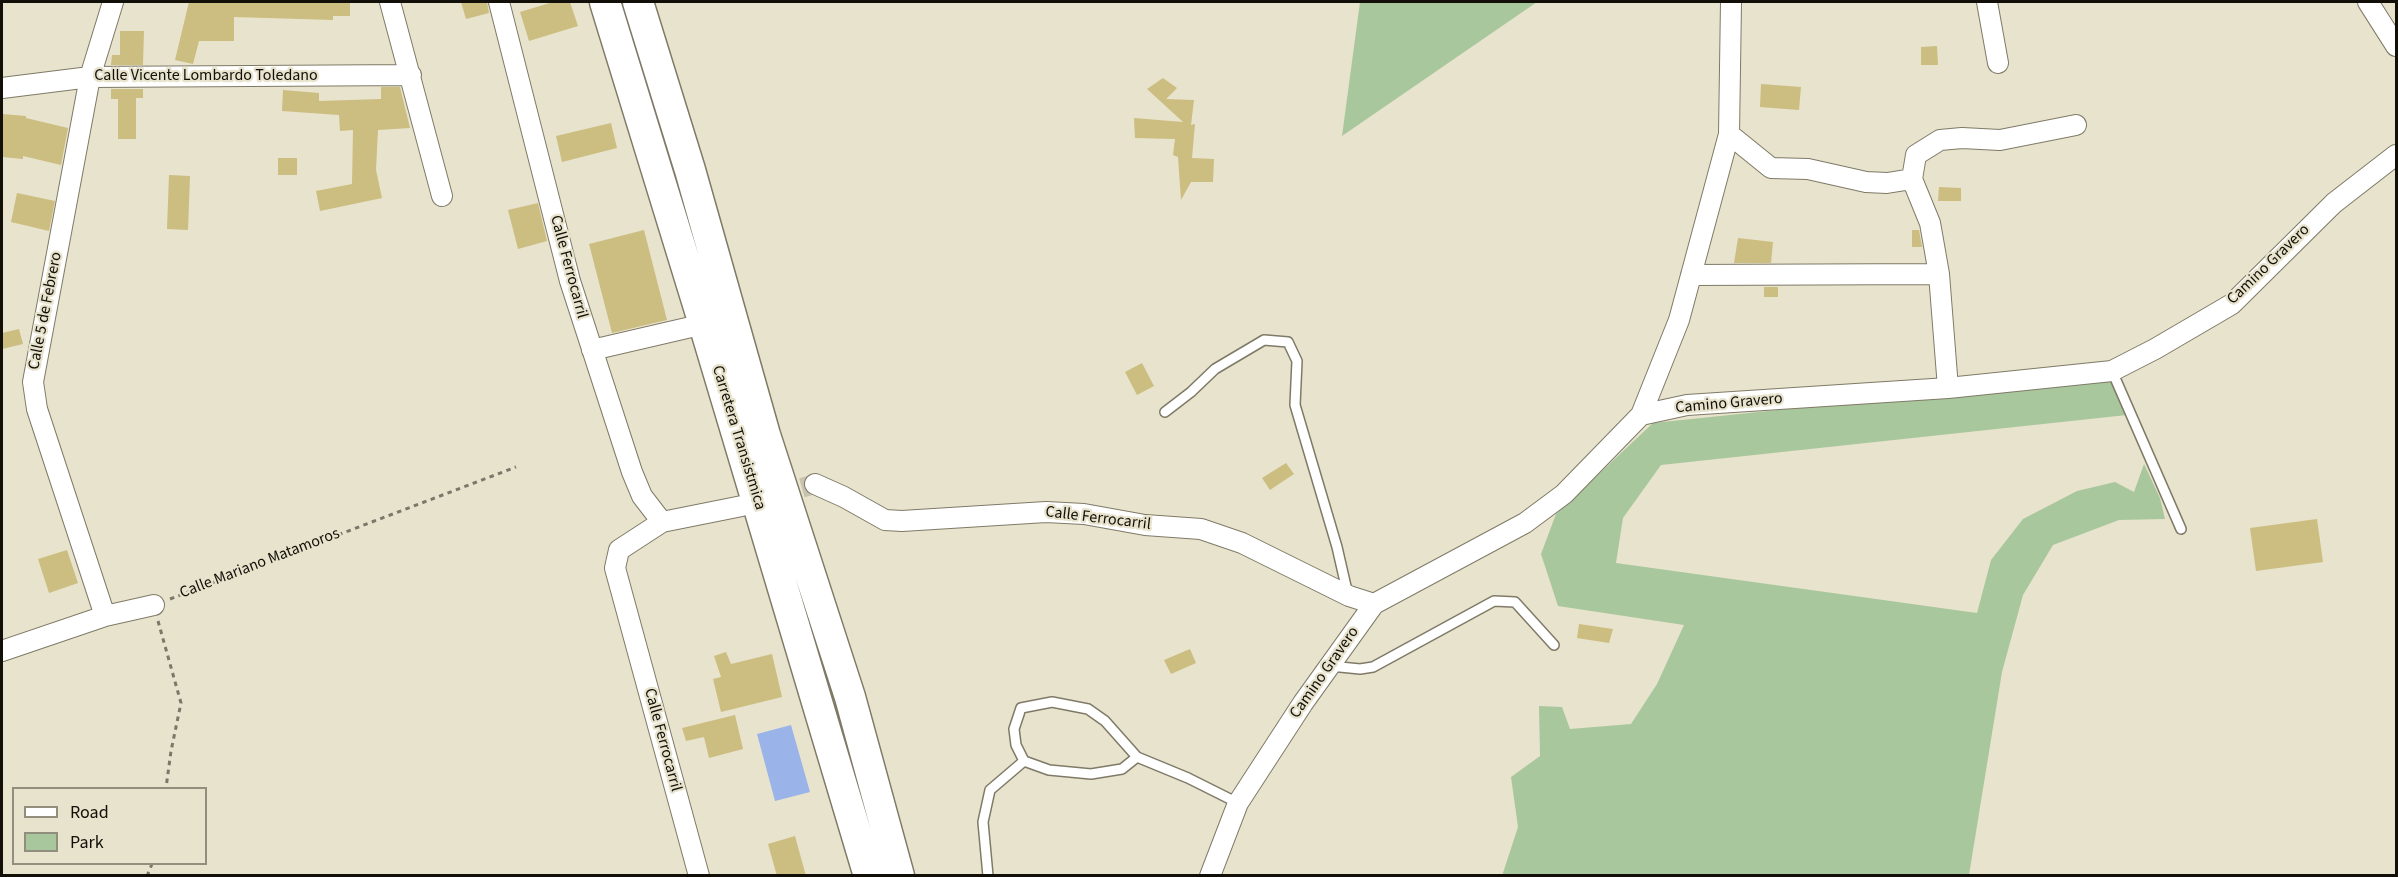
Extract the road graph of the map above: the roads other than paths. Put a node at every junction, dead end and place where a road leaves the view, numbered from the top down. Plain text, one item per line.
1 (113, 2) edge
2 (390, 2) edge
3 (499, 2) edge
4 (605, 2) edge
5 (638, 2) edge
6 (1731, 2) edge
7 (1987, 2) edge
8 (2368, 2) edge
9 (2397, 46) edge
10 (1998, 63) dead end
11 (411, 75) junction
12 (90, 77) junction
13 (2, 88) edge
14 (2076, 125) dead end
15 (1729, 134) junction
16 (2397, 155) edge
17 (1911, 179) junction
18 (442, 196) dead end
19 (1939, 274) junction
20 (1691, 275) junction
21 (704, 324) junction
22 (592, 350) junction
23 (2112, 371) junction
24 (1948, 388) junction
25 (1165, 411) dead end
26 (1641, 415) junction
27 (815, 484) tunnel mouth
28 (742, 506) dead end
29 (662, 522) junction
30 (2181, 529) dead end
31 (1348, 596) junction
32 (1374, 604) junction
33 (154, 605) road end
34 (105, 616) junction
35 (1554, 645) dead end
36 (2, 651) edge
37 (1330, 666) junction
38 (1137, 757) junction
39 (1024, 761) junction
40 (1238, 803) junction
41 (699, 876) edge
42 (869, 876) edge
43 (899, 876) edge
44 (988, 876) edge
45 (1210, 876) edge

1 - 12 street, Calle 5 de Febrero
2 - 11 street
3 - 22 street, Calle Ferrocarril
4 - 21 main road, Carretera Transistmica
5 - 43 main road, Carretera Transistmica
6 - 15 street
7 - 10 street
8 - 9 street
11 - 12 street, Calle Vicente Lombardo Toledano
11 - 18 street
12 - 13 street, Calle Vicente Lombardo Toledano
12 - 34 street, Calle 5 de Febrero
14 - 17 street
15 - 17 street
15 - 20 street
16 - 23 street, Camino Gravero
17 - 19 street
19 - 20 street
19 - 24 street
20 - 26 street
21 - 22 street
21 - 42 main road, Carretera Transistmica
22 - 29 street, Calle Ferrocarril
23 - 24 street, Camino Gravero
23 - 30 lane
24 - 26 street, Camino Gravero
25 - 31 lane
26 - 32 street, Camino Gravero
27 - 31 street, Calle Ferrocarril
28 - 29 street, Calle Ferrocarril
29 - 41 street, Calle Ferrocarril
31 - 32 street, Calle Ferrocarril
32 - 37 street, Camino Gravero
33 - 34 street
34 - 36 street
35 - 37 lane
37 - 40 street, Camino Gravero
38 - 39 lane
38 - 39 lane
38 - 40 lane
39 - 44 lane
40 - 45 street, Camino Gravero

